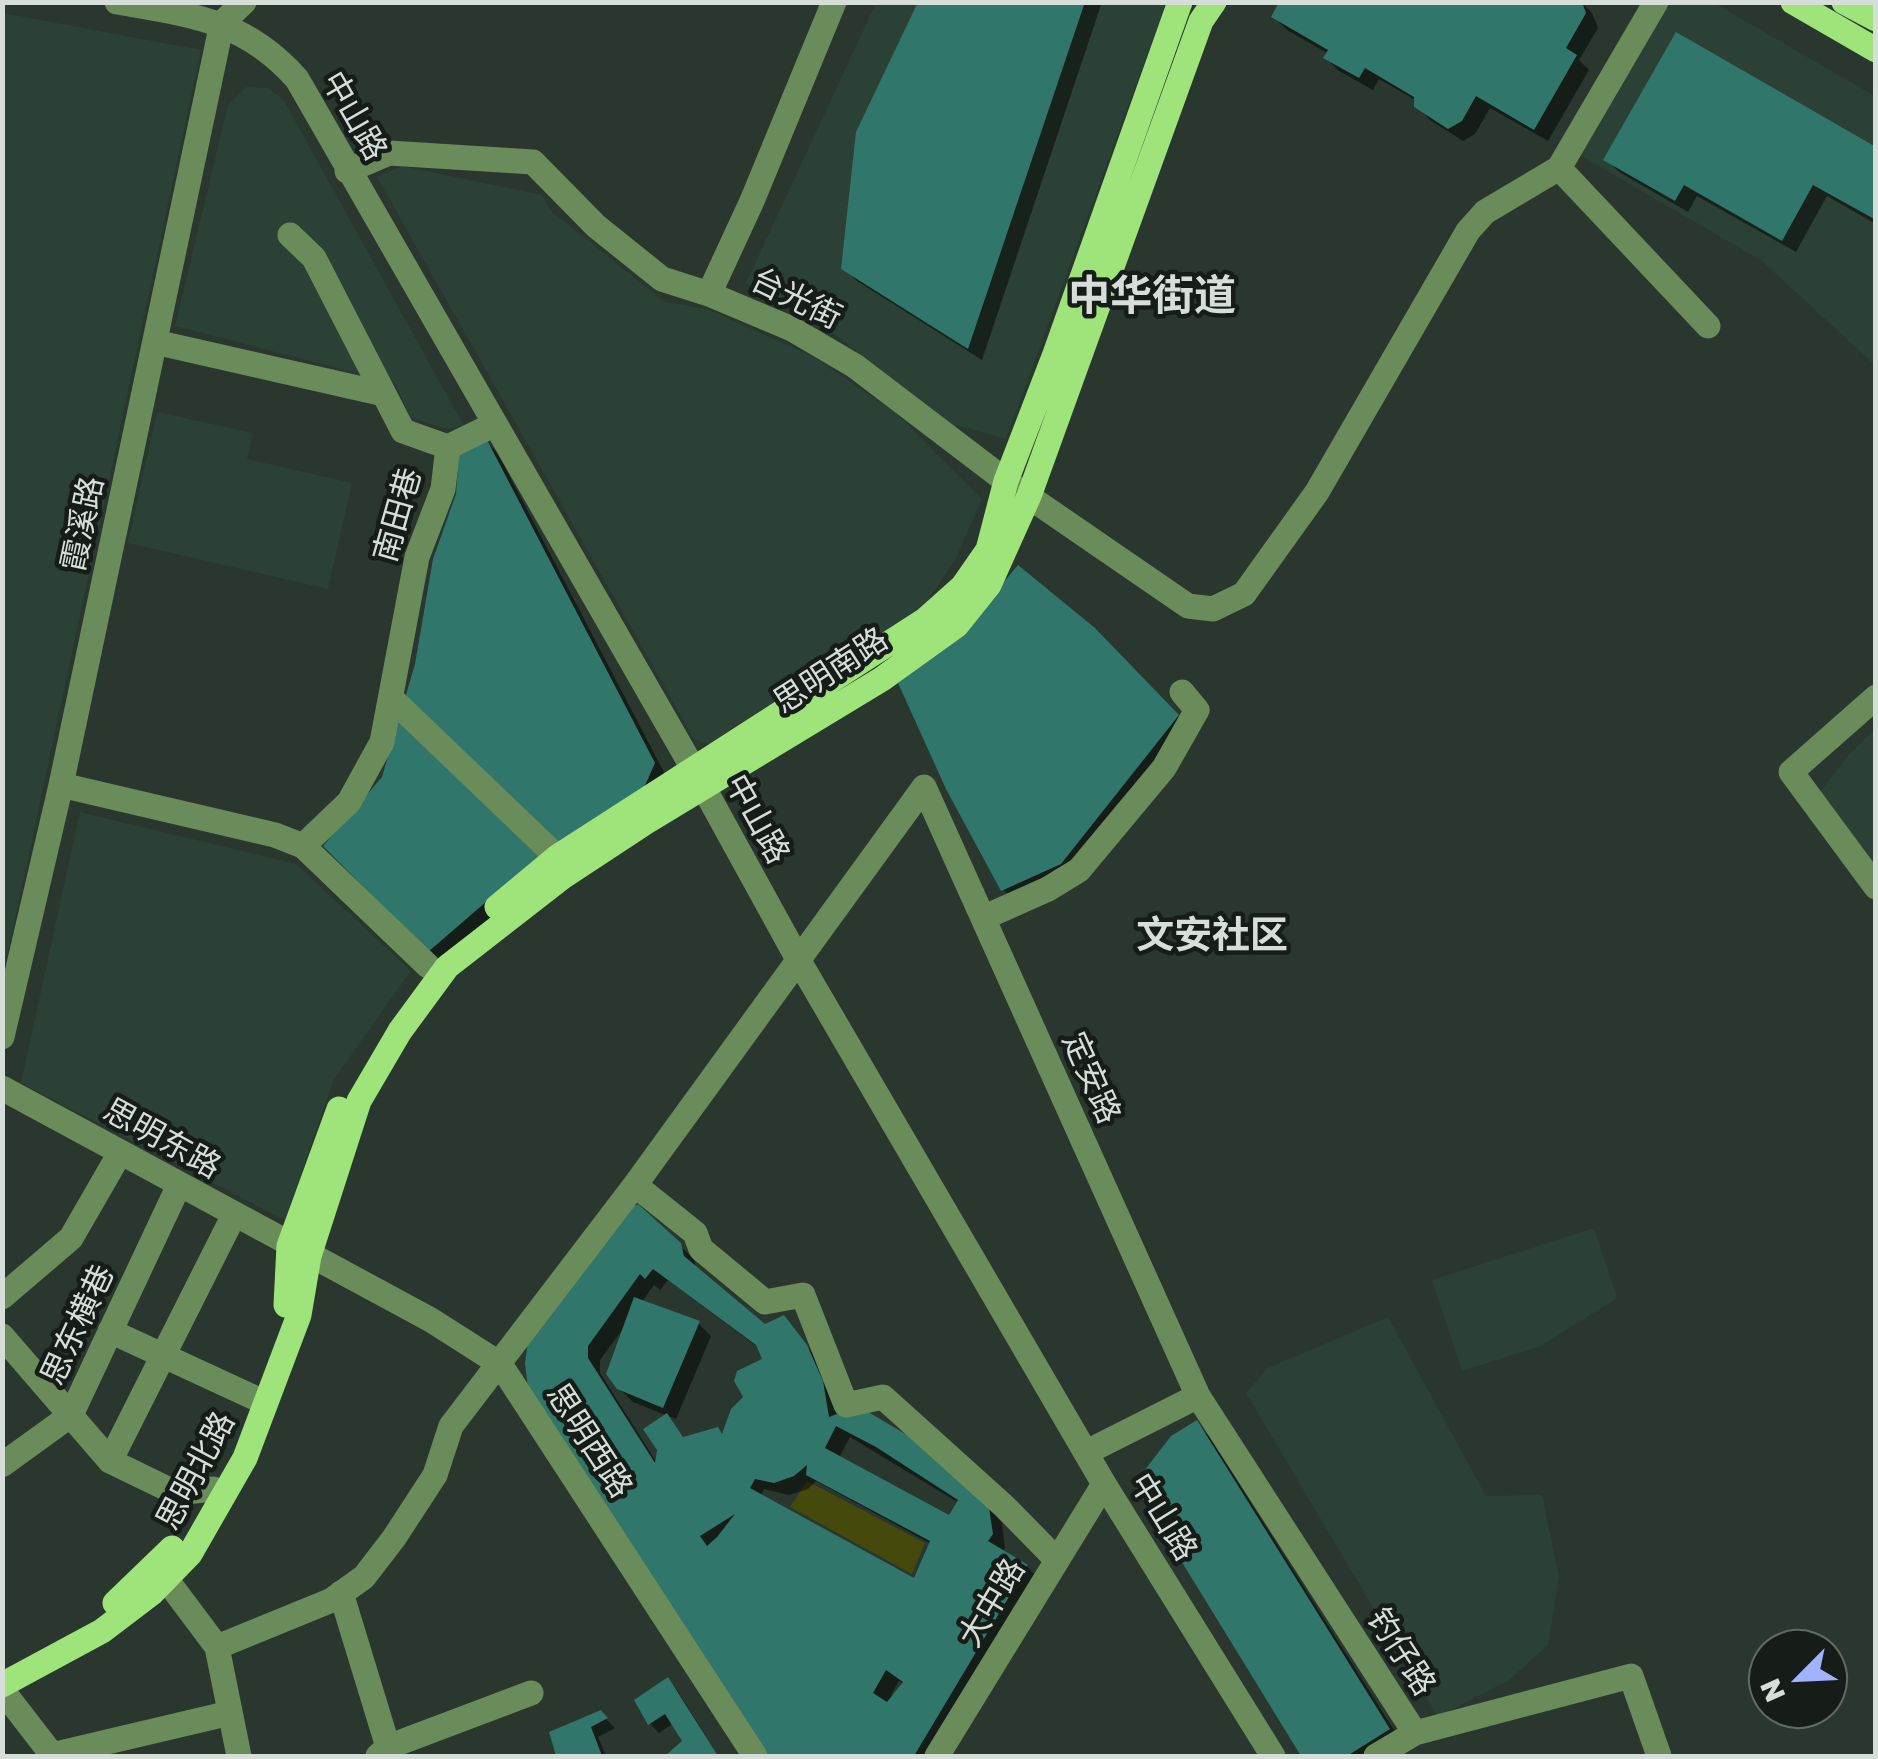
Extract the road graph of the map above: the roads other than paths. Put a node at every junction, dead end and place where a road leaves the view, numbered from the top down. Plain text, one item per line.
1 (117, 2) edge
2 (244, 2) edge
3 (834, 2) edge
4 (1180, 2) edge
5 (1214, 2) edge
6 (1656, 2) edge
7 (1793, 2) edge
8 (1844, 2) edge
9 (181, 8) edge
10 (1876, 19) edge
11 (222, 23) junction
12 (1876, 50) edge
13 (1559, 168) junction
14 (347, 171) junction
15 (290, 234) dead end
16 (709, 294) junction
17 (1708, 326) dead end
18 (155, 342) junction
19 (384, 394) junction
20 (494, 425) junction
21 (448, 447) junction
22 (1006, 480) junction
23 (1028, 496) junction
24 (1182, 692) dead end
25 (1876, 696) edge
26 (391, 698) junction
27 (699, 780) junction
28 (62, 785) junction
29 (302, 846) junction
30 (557, 857) junction
31 (1876, 887) edge
32 (983, 918) junction
33 (799, 961) junction
34 (428, 966) junction
35 (2, 1037) edge
36 (2, 1088) edge
37 (120, 1153) junction
38 (179, 1185) junction
39 (636, 1185) junction
40 (234, 1216) junction
41 (299, 1251) junction
42 (2, 1297) edge
43 (110, 1331) junction
44 (2, 1336) edge
45 (163, 1357) junction
46 (500, 1364) junction
47 (1198, 1396) junction
48 (255, 1398) junction
49 (71, 1416) junction
50 (1087, 1452) junction
51 (110, 1461) junction
52 (2, 1465) edge
53 (1104, 1484) junction
54 (214, 1489) junction
55 (1056, 1560) junction
56 (166, 1578) junction
57 (341, 1593) junction
58 (217, 1647) junction
59 (2, 1668) edge
60 (2, 1688) edge
61 (531, 1694) dead end
62 (230, 1712) junction
63 (1416, 1734) junction
64 (383, 1752) edge
65 (53, 1756) edge
66 (239, 1756) edge
67 (756, 1756) edge
68 (937, 1756) edge
69 (1273, 1756) edge
70 (1376, 1756) edge
71 (1658, 1756) edge

1 - 9 street, 中山路
2 - 11 street
3 - 16 street
4 - 22 main road, 思明南路
5 - 23 main road, 思明南路
6 - 13 street
7 - 12 main road
8 - 10 main road
9 - 11 street, 中山路
11 - 14 street, 中山路
11 - 18 street, 霞溪路
13 - 17 street
13 - 23 street, 台光街
14 - 16 street, 台光街
14 - 20 street, 中山路
15 - 19 street, 南田巷
16 - 22 street, 台光街
18 - 19 street
18 - 28 street, 霞溪路
19 - 21 street, 南田巷
20 - 21 street
20 - 27 street, 中山路
21 - 26 street, 南田巷
22 - 23 street, 台光街
22 - 27 main road, 思明南路
23 - 27 main road, 思明南路
24 - 32 street
25 - 31 street
26 - 29 street, 南田巷
26 - 30 street
27 - 30 main road, 思明南路
27 - 33 street, 中山路
27 - 41 main road, 思明南路
28 - 29 street
28 - 35 street, 霞溪路
29 - 34 street
30 - 34 main road, 思明南路
32 - 33 street, 定安路
32 - 47 street, 定安路
33 - 39 street
33 - 50 street, 中山路
34 - 41 main road, 思明南路
36 - 37 street, 思明东路
37 - 38 street, 思明东路
37 - 42 street
38 - 40 street, 思明东路
38 - 43 street, 思东横巷
39 - 46 street
39 - 55 street
40 - 41 street, 思明东路
40 - 45 street
41 - 46 street, 思明西路
41 - 48 main road, 思明北路
41 - 56 main road, 思明北路
43 - 45 street
43 - 49 street, 思东横巷
44 - 49 street
45 - 48 street
45 - 51 street
46 - 57 street
46 - 67 street, 思明西路
47 - 50 street
47 - 63 street, 钓仔路
48 - 54 main road, 思明北路
49 - 51 street
49 - 52 street, 思东横巷
50 - 53 street, 中山路
51 - 54 street
53 - 55 street, 大中路
53 - 69 street, 中山路
54 - 59 main road, 思明北路
55 - 68 street, 大中路
56 - 58 street
56 - 60 main road, 思明北路
57 - 58 street
57 - 64 street
58 - 62 street
60 - 65 street
61 - 64 street
62 - 65 street
62 - 66 street
63 - 70 street
63 - 71 street, 钓仔路

